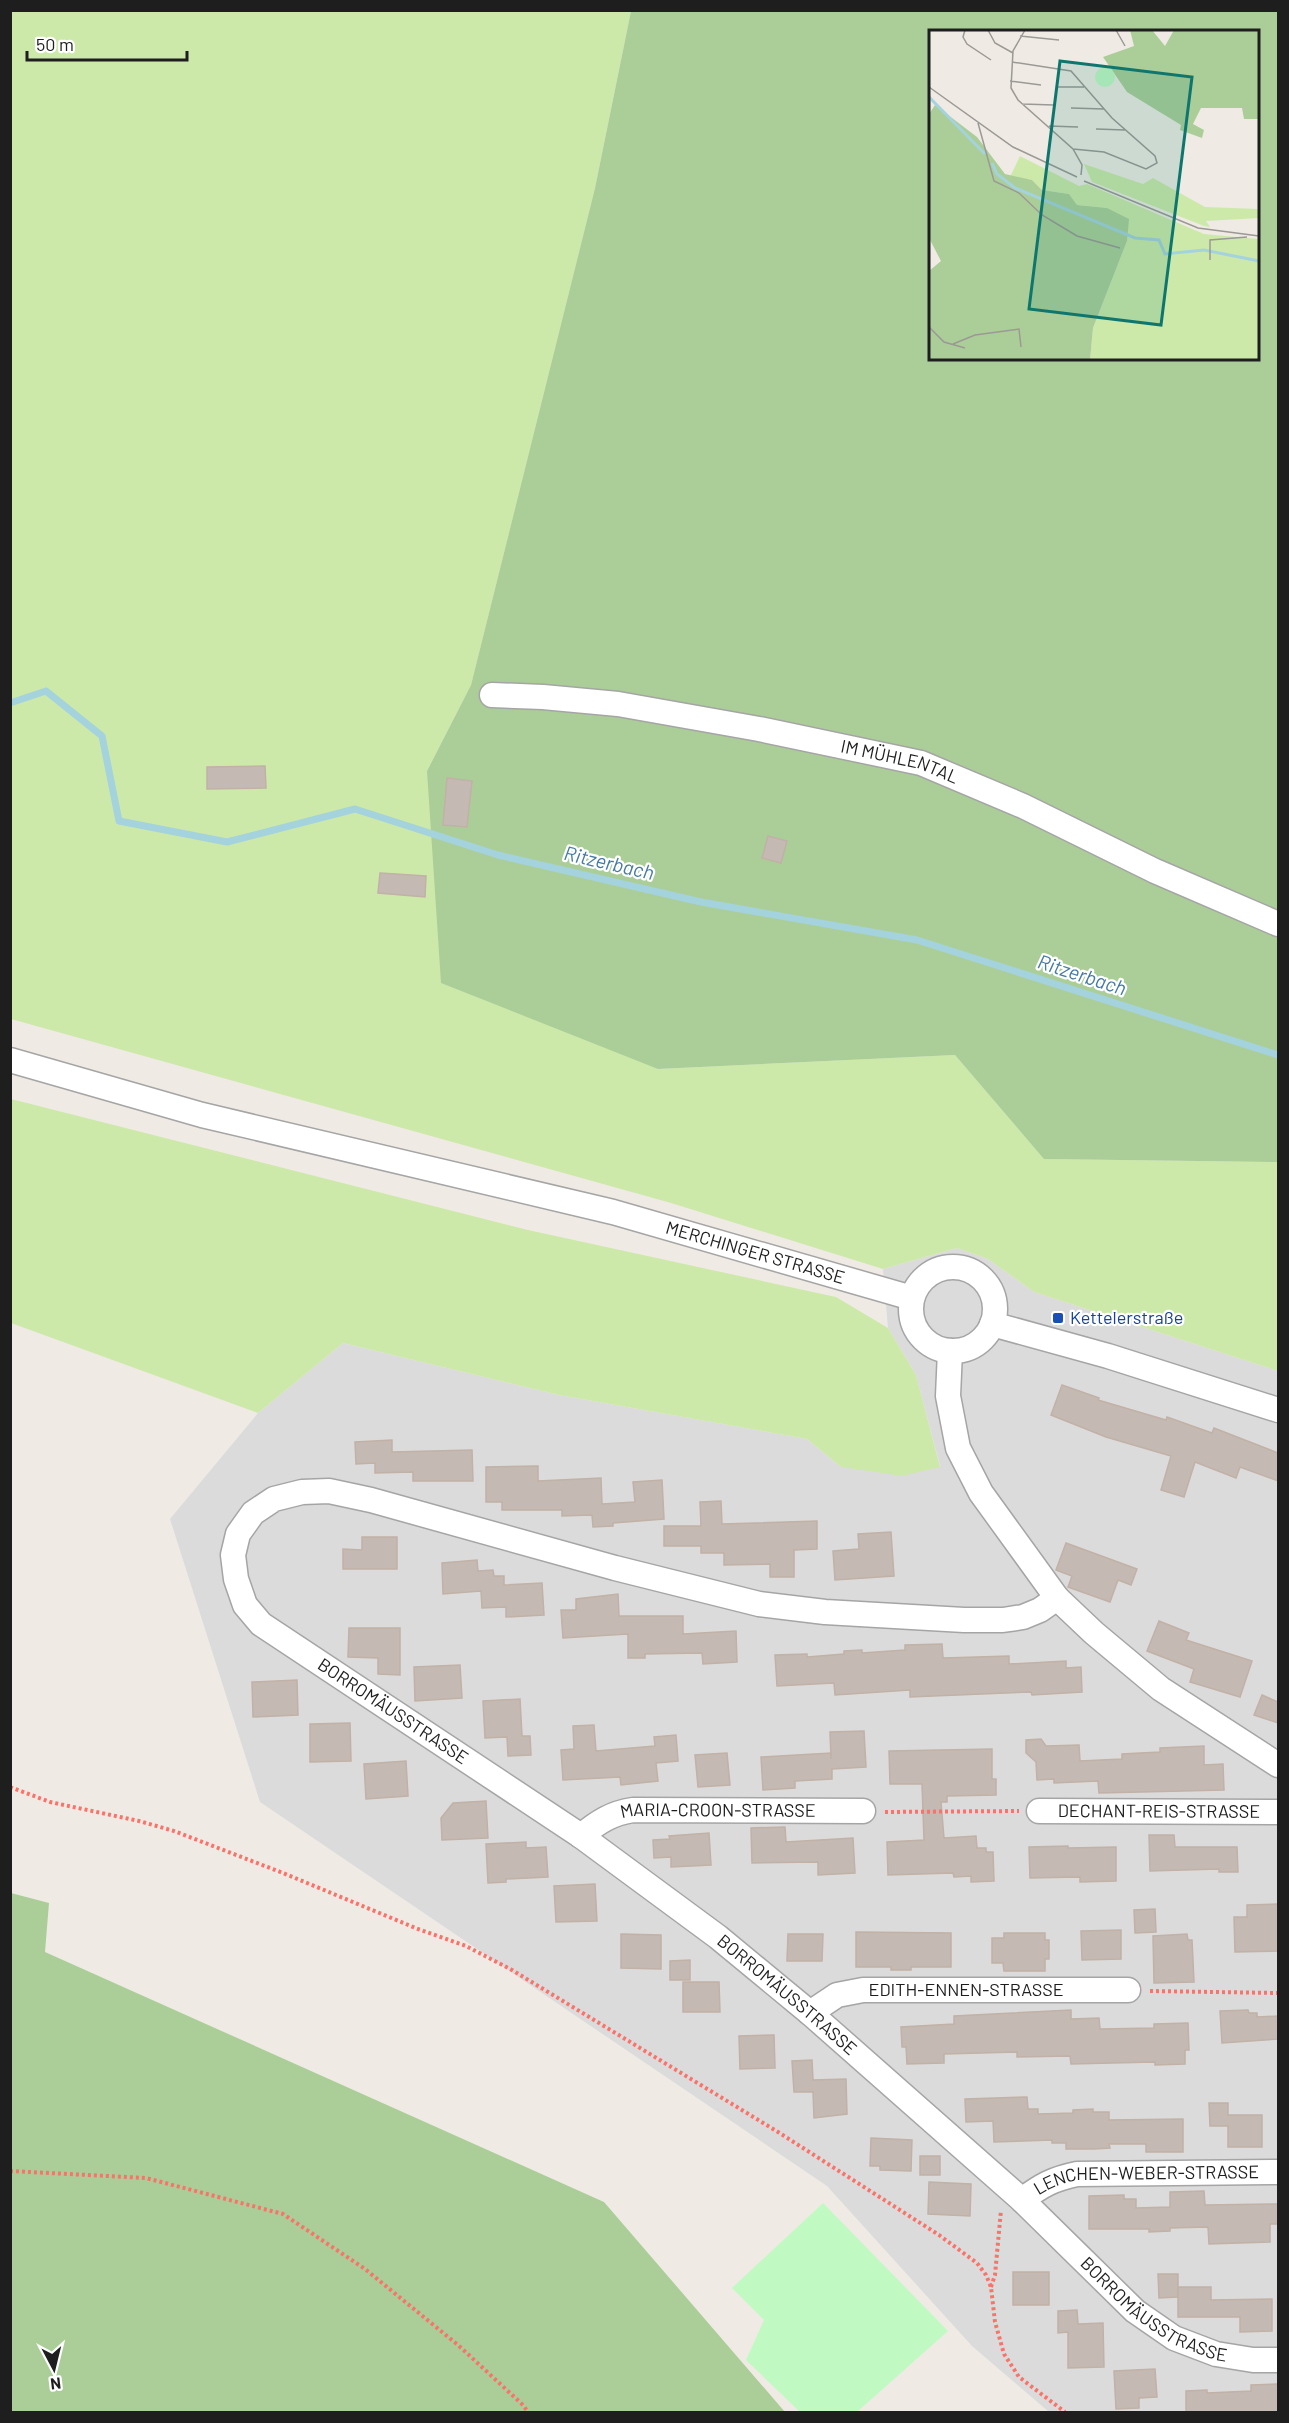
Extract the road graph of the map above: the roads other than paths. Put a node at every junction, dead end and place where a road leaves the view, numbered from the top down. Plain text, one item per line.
1 (492, 695) dead end
2 (1278, 924) edge
3 (10, 1060) edge
4 (912, 1298) junction
5 (992, 1324) junction
6 (950, 1351) junction
7 (1278, 1410) edge
8 (1057, 1598) junction
9 (1278, 1765) edge
10 (863, 1811) road end
11 (1039, 1811) road end
12 (1278, 1812) edge
13 (581, 1836) junction
14 (1128, 1990) road end
15 (810, 2013) junction
16 (1278, 2172) edge
17 (1016, 2195) junction
18 (1278, 2360) edge

1 - 2 street, IM MÜHLENTAL
3 - 4 street, MERCHINGER STRASSE
4 - 5 street
4 - 6 street
5 - 6 street
5 - 7 street
6 - 8 street
8 - 9 street
8 - 13 street, BORROMÄUSSTRASSE
10 - 13 street, MARIA-CROON-STRASSE
11 - 12 street, DECHANT-REIS-STRASSE
13 - 15 street, BORROMÄUSSTRASSE
14 - 15 street, EDITH-ENNEN-STRASSE
15 - 17 street, BORROMÄUSSTRASSE
16 - 17 street, LENCHEN-WEBER-STRASSE
17 - 18 street, BORROMÄUSSTRASSE

